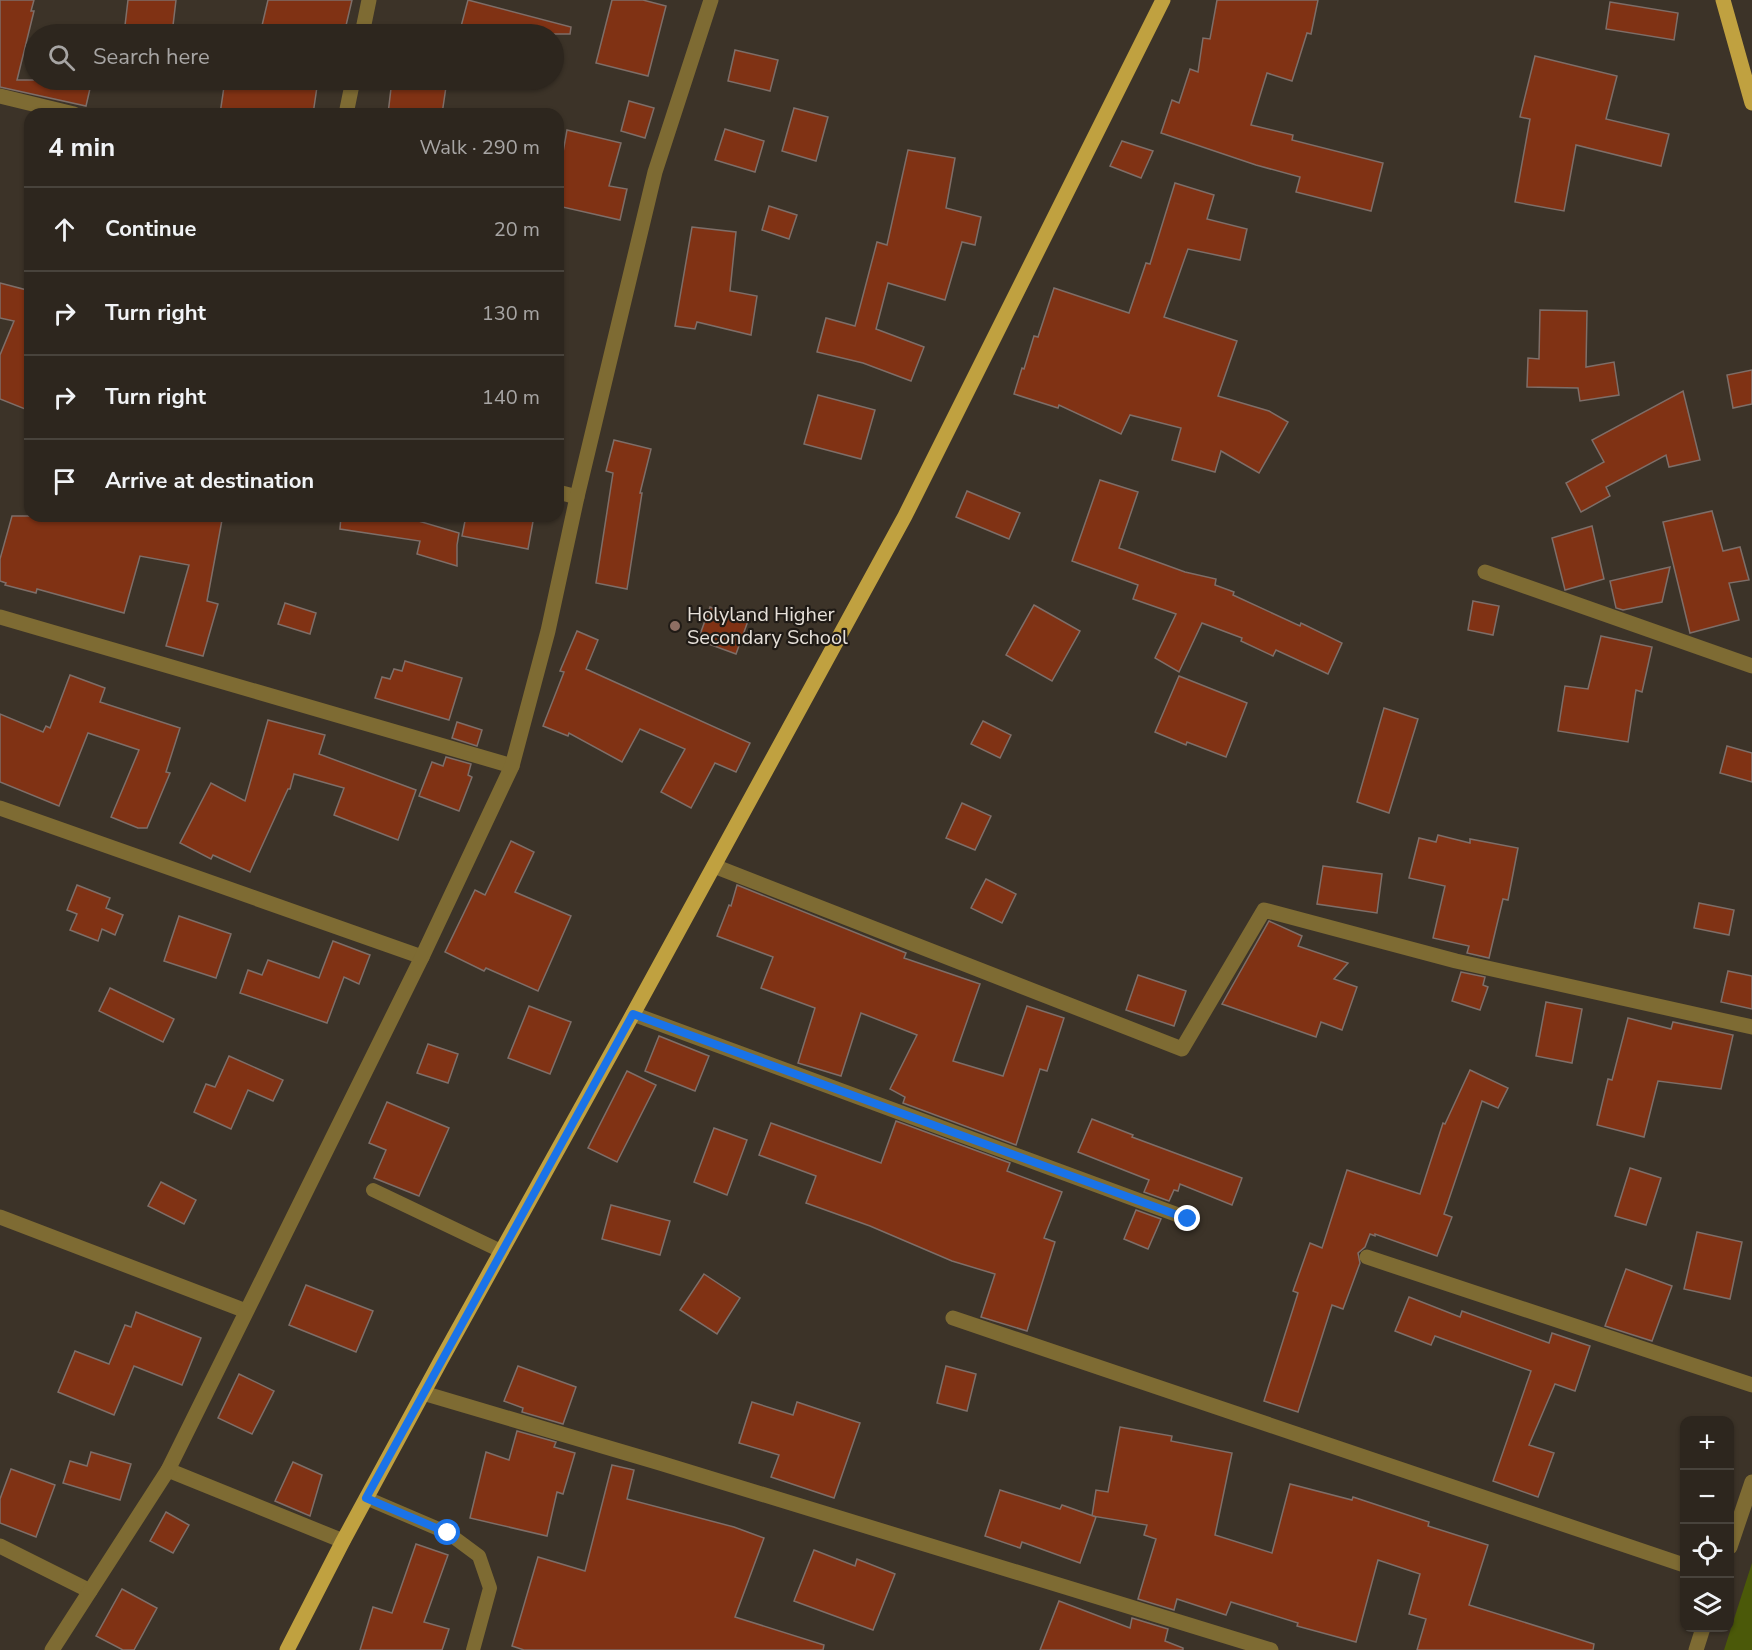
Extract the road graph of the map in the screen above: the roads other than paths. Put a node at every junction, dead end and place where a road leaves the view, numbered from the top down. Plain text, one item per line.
1 (369, 0) edge
2 (711, 0) edge
3 (1163, 0) edge
4 (1723, 0) edge
5 (364, 24) edge
6 (351, 90) edge
7 (0, 96) edge
8 (1752, 103) edge
9 (49, 108) edge
10 (347, 108) edge
11 (564, 494) edge
12 (577, 497) junction
13 (1485, 572) dead end
14 (0, 617) edge
15 (1752, 666) edge
16 (512, 766) junction
17 (0, 808) edge
18 (714, 866) junction
19 (422, 957) junction
20 (633, 1014) junction
21 (1752, 1027) edge
22 (373, 1190) dead end
23 (0, 1217) edge
24 (1188, 1219) dead end
25 (501, 1251) junction
26 (1367, 1257) dead end
27 (246, 1311) junction
28 (953, 1318) dead end
29 (1752, 1385) edge
30 (423, 1393) junction
31 (168, 1470) junction
32 (1752, 1482) edge
33 (366, 1498) junction
34 (1734, 1535) edge
35 (343, 1541) junction
36 (0, 1546) edge
37 (1680, 1564) edge
38 (90, 1591) junction
39 (1702, 1632) edge
40 (52, 1650) edge
41 (287, 1650) edge
42 (472, 1650) edge
43 (1271, 1650) edge
44 (1696, 1650) edge

1 - 5 street
2 - 12 street
3 - 18 main road
4 - 8 main road
6 - 10 street
7 - 9 street
11 - 12 street
12 - 16 street
13 - 15 street
14 - 16 street
16 - 19 street
17 - 19 street
18 - 20 main road
18 - 21 street
19 - 27 street
20 - 24 street
20 - 25 main road
22 - 25 lane
23 - 27 street
25 - 30 main road
26 - 29 street
27 - 31 street
28 - 37 street
30 - 33 main road
30 - 43 street
31 - 35 street
31 - 38 street
32 - 34 street
33 - 35 main road
33 - 42 lane
35 - 41 main road
36 - 38 street
38 - 40 street
39 - 44 street

